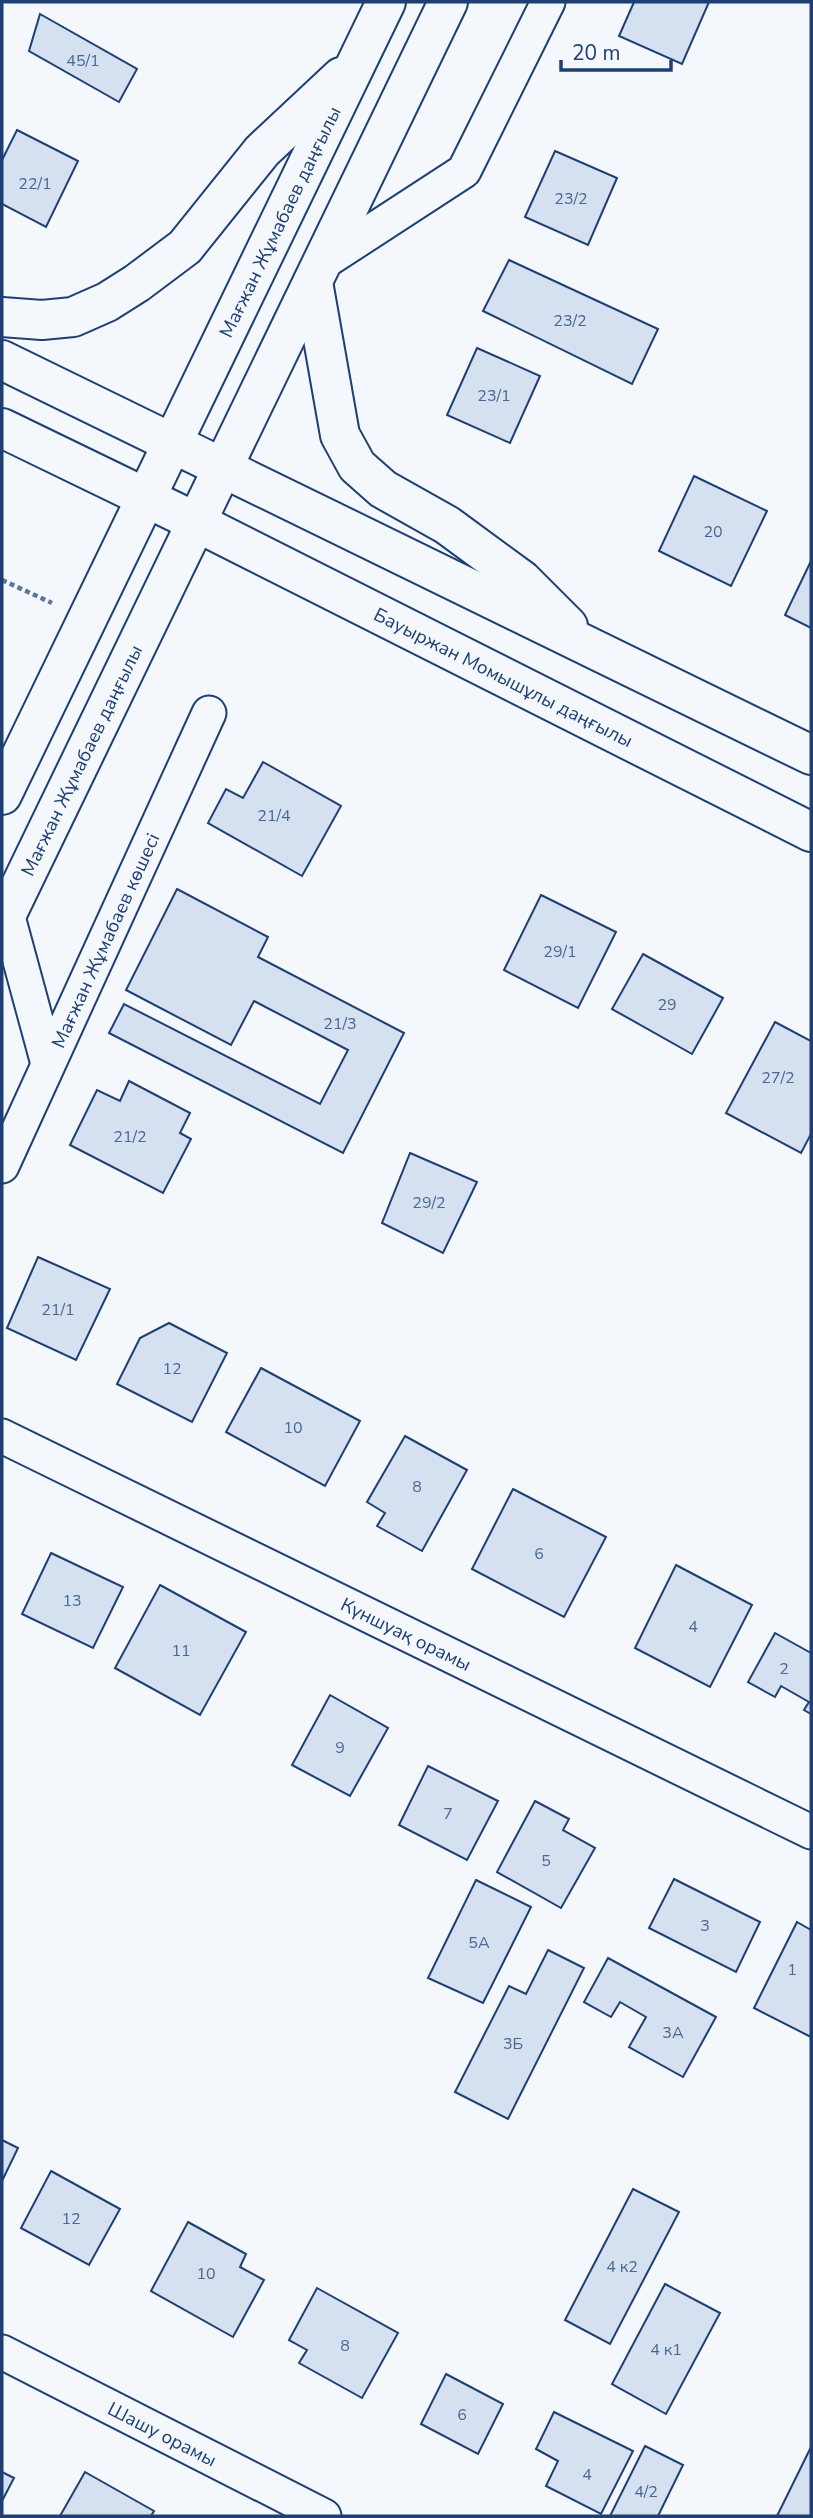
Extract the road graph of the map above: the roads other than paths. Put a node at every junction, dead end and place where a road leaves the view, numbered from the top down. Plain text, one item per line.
1 (449, 2) edge
2 (548, 2) edge
3 (378, 9) edge
4 (358, 61) junction
5 (317, 273) junction
6 (2, 317) edge
7 (2, 360) edge
8 (2, 428) edge
9 (173, 442) junction
10 (224, 466) junction
11 (145, 498) junction
12 (197, 522) junction
13 (592, 649) junction
14 (209, 713) dead end
15 (811, 755) edge
16 (2, 795) edge
17 (811, 832) edge
18 (4, 918) edge
19 (48, 1065) junction
20 (2, 1166) edge
21 (2, 1436) edge
22 (811, 1832) edge
23 (2, 2352) edge
24 (324, 2516) edge

1 - 5 main road
2 - 5 street
3 - 4 main road, Мағжан Жұмабаев даңғылы
4 - 6 main road
4 - 9 main road, Мағжан Жұмабаев даңғылы
5 - 10 main road
5 - 13 main road
7 - 9 main road
8 - 11 main road
9 - 10 main road
9 - 11 main road, Мағжан Жұмабаев даңғылы
10 - 12 main road, Мағжан Жұмабаев даңғылы
10 - 13 main road
11 - 12 main road, Бауыржан Момышұлы даңғылы
11 - 16 main road
12 - 17 main road, Бауыржан Момышұлы даңғылы
12 - 18 main road, Мағжан Жұмабаев даңғылы
13 - 15 main road
14 - 19 street, Мағжан Жұмабаев көшесі
18 - 19 street
19 - 20 street, Мағжан Жұмабаев көшесі
21 - 22 street, Күншуақ орамы
23 - 24 street, Шашу орамы

